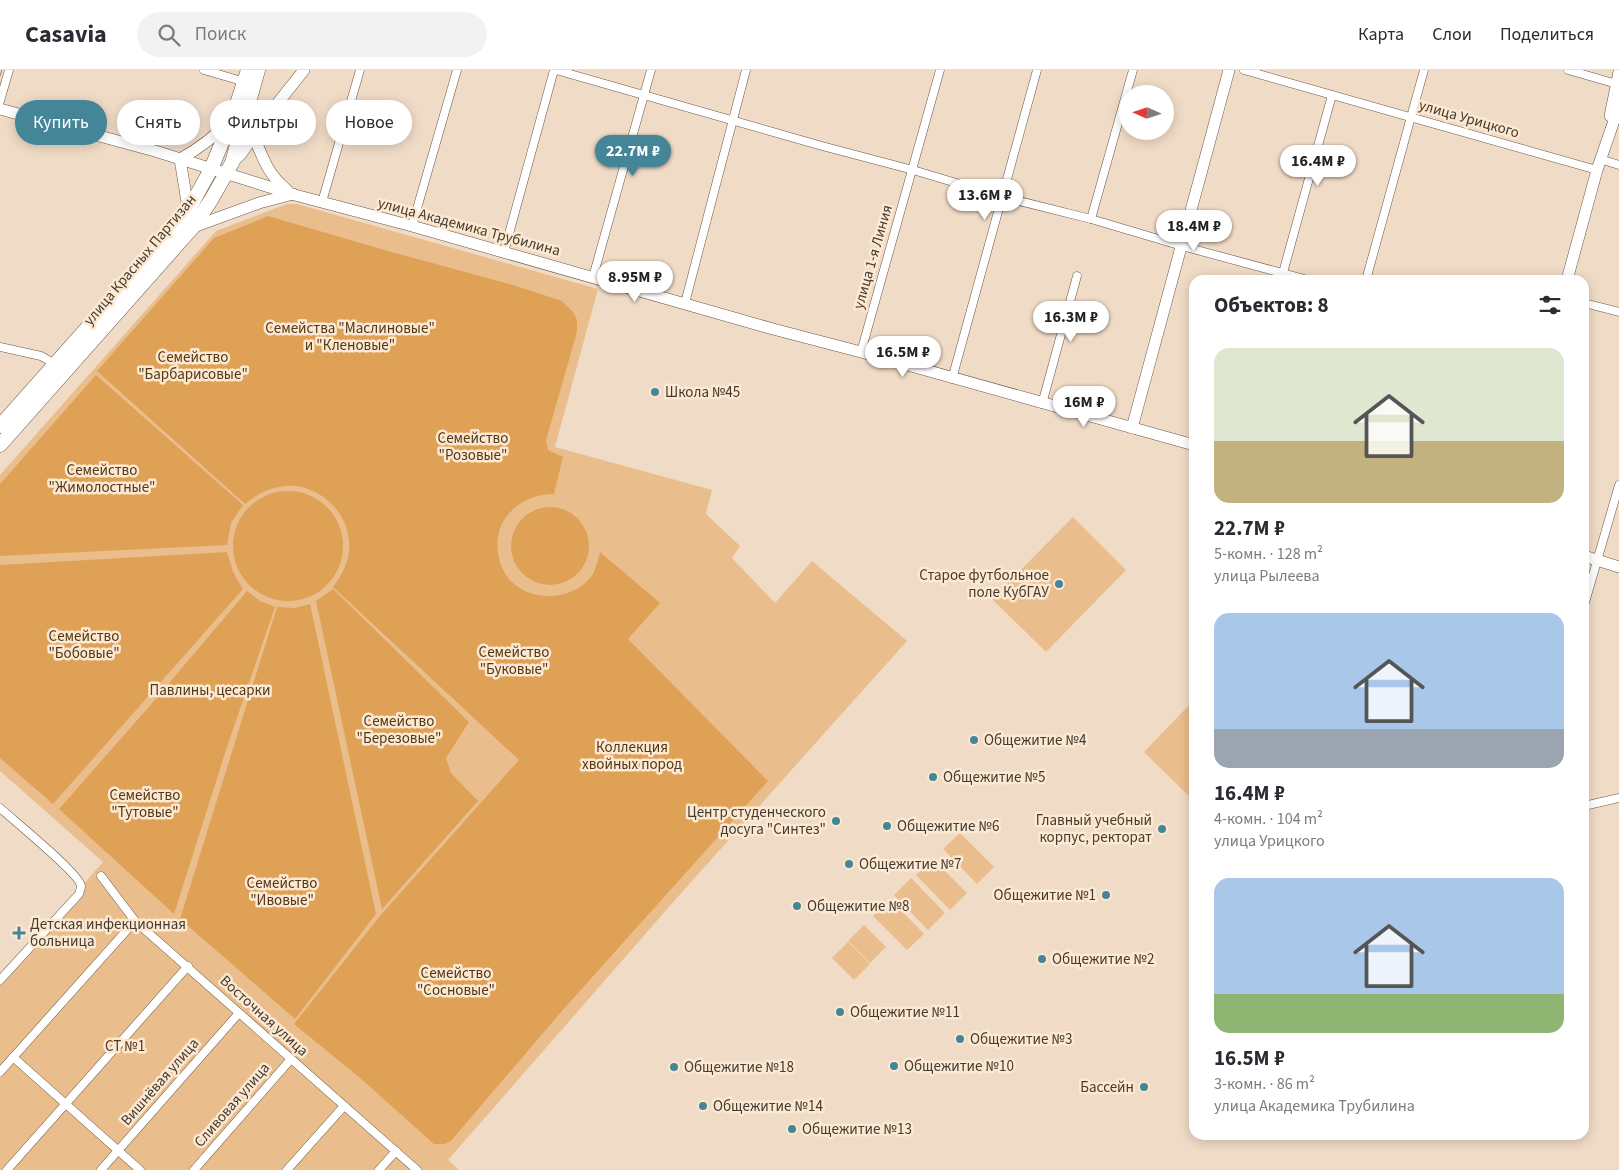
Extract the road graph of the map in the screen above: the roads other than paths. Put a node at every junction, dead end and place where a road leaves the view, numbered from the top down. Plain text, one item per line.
1 (9, 70) edge
2 (204, 70) edge
3 (258, 70) edge
4 (304, 70) edge
5 (360, 70) edge
6 (457, 70) edge
7 (555, 70) edge
8 (651, 70) edge
9 (746, 70) edge
10 (940, 70) edge
11 (1037, 70) edge
12 (1133, 70) edge
13 (1230, 70) edge
14 (1244, 70) edge
15 (1424, 70) edge
16 (1568, 70) edge
17 (246, 76) edge
18 (1618, 78) edge
19 (1332, 95) junction
20 (644, 96) junction
21 (238, 100) edge
22 (250, 100) edge
23 (280, 100) edge
24 (0, 101) edge
25 (1619, 106) edge
26 (0, 108) edge
27 (1412, 117) junction
28 (732, 120) junction
29 (210, 138) edge
30 (221, 145) edge
31 (236, 145) edge
32 (248, 145) edge
33 (257, 145) edge
34 (180, 159) junction
35 (1600, 159) junction
36 (1619, 165) edge
37 (229, 168) junction
38 (211, 169) junction
39 (913, 170) junction
40 (1597, 170) junction
41 (292, 194) junction
42 (1003, 197) junction
43 (322, 202) junction
44 (1091, 219) junction
45 (188, 224) junction
46 (412, 226) junction
47 (1182, 246) junction
48 (504, 252) junction
49 (1279, 275) edge
50 (1282, 275) edge
51 (1367, 275) edge
52 (1568, 275) edge
53 (1078, 276) dead end
54 (593, 277) junction
55 (685, 303) junction
56 (1589, 304) edge
57 (1619, 312) edge
58 (0, 347) edge
59 (861, 352) junction
60 (55, 364) junction
61 (952, 378) junction
62 (1042, 404) junction
63 (0, 426) edge
64 (1132, 428) junction
65 (1189, 444) edge
66 (0, 445) edge
67 (1619, 485) edge
68 (1589, 558) edge
69 (1597, 560) junction
70 (1619, 566) edge
71 (1589, 588) edge
72 (1619, 798) edge
73 (1589, 805) edge
74 (0, 808) edge
75 (101, 876) dead end
76 (135, 921) junction
77 (188, 966) junction
78 (0, 980) edge
79 (240, 1013) junction
80 (13, 1057) junction
81 (291, 1059) junction
82 (0, 1072) edge
83 (66, 1105) junction
84 (344, 1106) junction
85 (118, 1150) junction
86 (396, 1151) junction
87 (7, 1170) edge
88 (101, 1170) edge
89 (140, 1170) edge
90 (194, 1170) edge
91 (287, 1170) edge
92 (379, 1170) edge
93 (416, 1170) edge

1 - 24 street
2 - 17 street
3 - 22 highway, улица Красных Партизан
4 - 23 main road
5 - 43 street
6 - 46 street
7 - 20 street
7 - 48 street
8 - 20 street
9 - 28 street
10 - 39 street
11 - 42 street
12 - 44 street
13 - 47 main road
14 - 19 street, улица Урицкого
15 - 27 street
16 - 18 street
17 - 21 highway, улица Красных Партизан
18 - 35 main road
19 - 27 street, улица Урицкого
19 - 50 street
20 - 28 street
20 - 54 street
25 - 35 main road
26 - 34 main road, улица Академика Трубилина
27 - 40 street, улица Урицкого
27 - 51 street
28 - 39 street
28 - 55 street
29 - 34 main road
30 - 38 highway, улица Красных Партизан
31 - 37 highway, улица Красных Партизан
32 - 37 main road
33 - 41 main road, улица Академика Трубилина
34 - 38 main road, улица Академика Трубилина
34 - 45 main road
35 - 36 street
35 - 40 main road
37 - 38 main road, улица Академика Трубилина
37 - 41 main road, улица Академика Трубилина
37 - 45 highway, улица Красных Партизан
38 - 45 highway, улица Красных Партизан
39 - 42 street
39 - 59 street, улица 1-я Линия
40 - 52 main road
41 - 43 main road, улица Академика Трубилина
41 - 45 main road
42 - 44 street
42 - 61 street
43 - 46 main road, улица Академика Трубилина
44 - 47 street
45 - 60 highway, улица Красных Партизан
45 - 66 highway, улица Красных Партизан
46 - 48 main road, улица Академика Трубилина
47 - 49 street
47 - 64 main road
48 - 54 main road, улица Академика Трубилина
53 - 62 street
54 - 55 main road, улица Академика Трубилина
55 - 59 main road, улица Академика Трубилина
56 - 57 street
58 - 60 street
59 - 61 main road, улица Академика Трубилина
60 - 63 highway, улица Красных Партизан
61 - 62 main road, улица Академика Трубилина
62 - 64 main road, улица Академика Трубилина
64 - 65 main road, улица Академика Трубилина
67 - 69 street
68 - 69 main road
69 - 70 main road
69 - 71 street
72 - 73 street
74 - 78 street
75 - 76 street, Восточная улица
76 - 77 street, Восточная улица
76 - 80 street
77 - 79 street, Восточная улица
77 - 83 street
79 - 81 street, Восточная улица
79 - 85 street, Вишнёвая улица
80 - 82 street
80 - 83 street
81 - 84 street, Восточная улица
81 - 90 street, Сливовая улица
83 - 85 street
83 - 87 street
84 - 86 street, Восточная улица
84 - 91 street
85 - 88 street, Вишнёвая улица
85 - 89 street
86 - 92 street
86 - 93 street, Восточная улица

